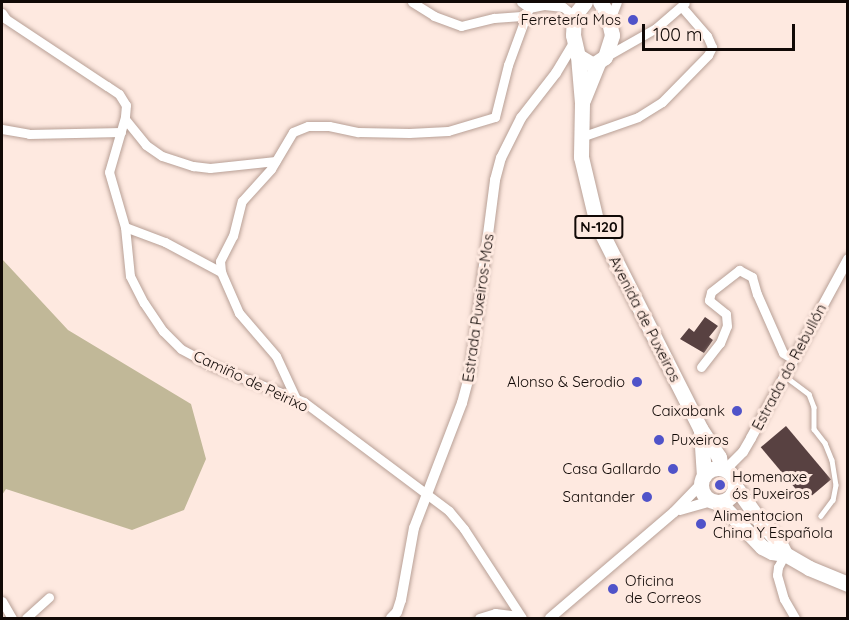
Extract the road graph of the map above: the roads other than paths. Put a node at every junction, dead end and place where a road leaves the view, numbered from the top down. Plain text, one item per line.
1 (412, 2) edge
2 (605, 2) edge
3 (684, 4) edge
4 (578, 5) edge
5 (528, 7) edge
6 (2, 13) edge
7 (611, 27) junction
8 (633, 42) junction
9 (587, 58) junction
10 (558, 72) junction
11 (580, 80) junction
12 (582, 103) junction
13 (124, 119) junction
14 (2, 129) edge
15 (121, 132) junction
16 (581, 137) junction
17 (276, 161) junction
18 (125, 227) junction
19 (848, 259) edge
20 (221, 272) junction
21 (793, 359) junction
22 (701, 367) dead end
23 (785, 376) junction
24 (296, 399) junction
25 (700, 428) junction
26 (723, 469) junction
27 (703, 480) junction
28 (735, 486) junction
29 (426, 495) junction
30 (715, 501) junction
31 (674, 513) junction
32 (821, 516) dead end
33 (785, 554) junction
34 (848, 584) edge
35 (49, 597) dead end
36 (2, 601) edge
37 (520, 617) edge
38 (12, 618) edge
39 (26, 618) edge
40 (391, 618) edge
41 (479, 618) edge
42 (550, 618) edge
43 (795, 618) edge

1 - 5 street
2 - 7 highway
3 - 8 street
3 - 16 street
4 - 5 street
4 - 9 highway
5 - 17 street
6 - 13 street, Camiño de Peirixo
7 - 8 street
7 - 9 highway
8 - 9 street
9 - 10 street, Estrada Puxeiros-Mos
9 - 10 street
9 - 11 highway
9 - 12 highway, N-120
10 - 11 street
10 - 29 street, Estrada Puxeiros-Mos
11 - 12 highway
12 - 16 highway, Avenida de Puxeiros / N-120
13 - 15 street, Camiño de Peirixo
13 - 17 street
14 - 15 street
15 - 18 street, Camiño de Peirixo
16 - 25 highway, Avenida de Puxeiros / N-120
17 - 20 street
18 - 20 street
18 - 24 street, Camiño de Peirixo
19 - 21 street, Estrada do Rebullón
20 - 24 street
21 - 22 street
21 - 23 street, Estrada do Rebullón
23 - 26 street, Estrada do Rebullón
23 - 32 lane
24 - 29 street, Camiño de Peirixo
25 - 26 highway, Avenida de Puxeiros / N-120
25 - 27 highway, Avenida de Puxeiros / N-120
26 - 27 highway
26 - 28 highway, N-120
27 - 30 highway, N-120
27 - 31 street
28 - 30 highway
28 - 33 highway, N-120
29 - 37 street, Camiño de Peirixo
29 - 40 street, Estrada Puxeiros-Mos
30 - 31 street
30 - 33 highway, N-120
31 - 42 street
33 - 34 highway, N-120
33 - 43 street
35 - 39 street
36 - 38 street
37 - 41 street

